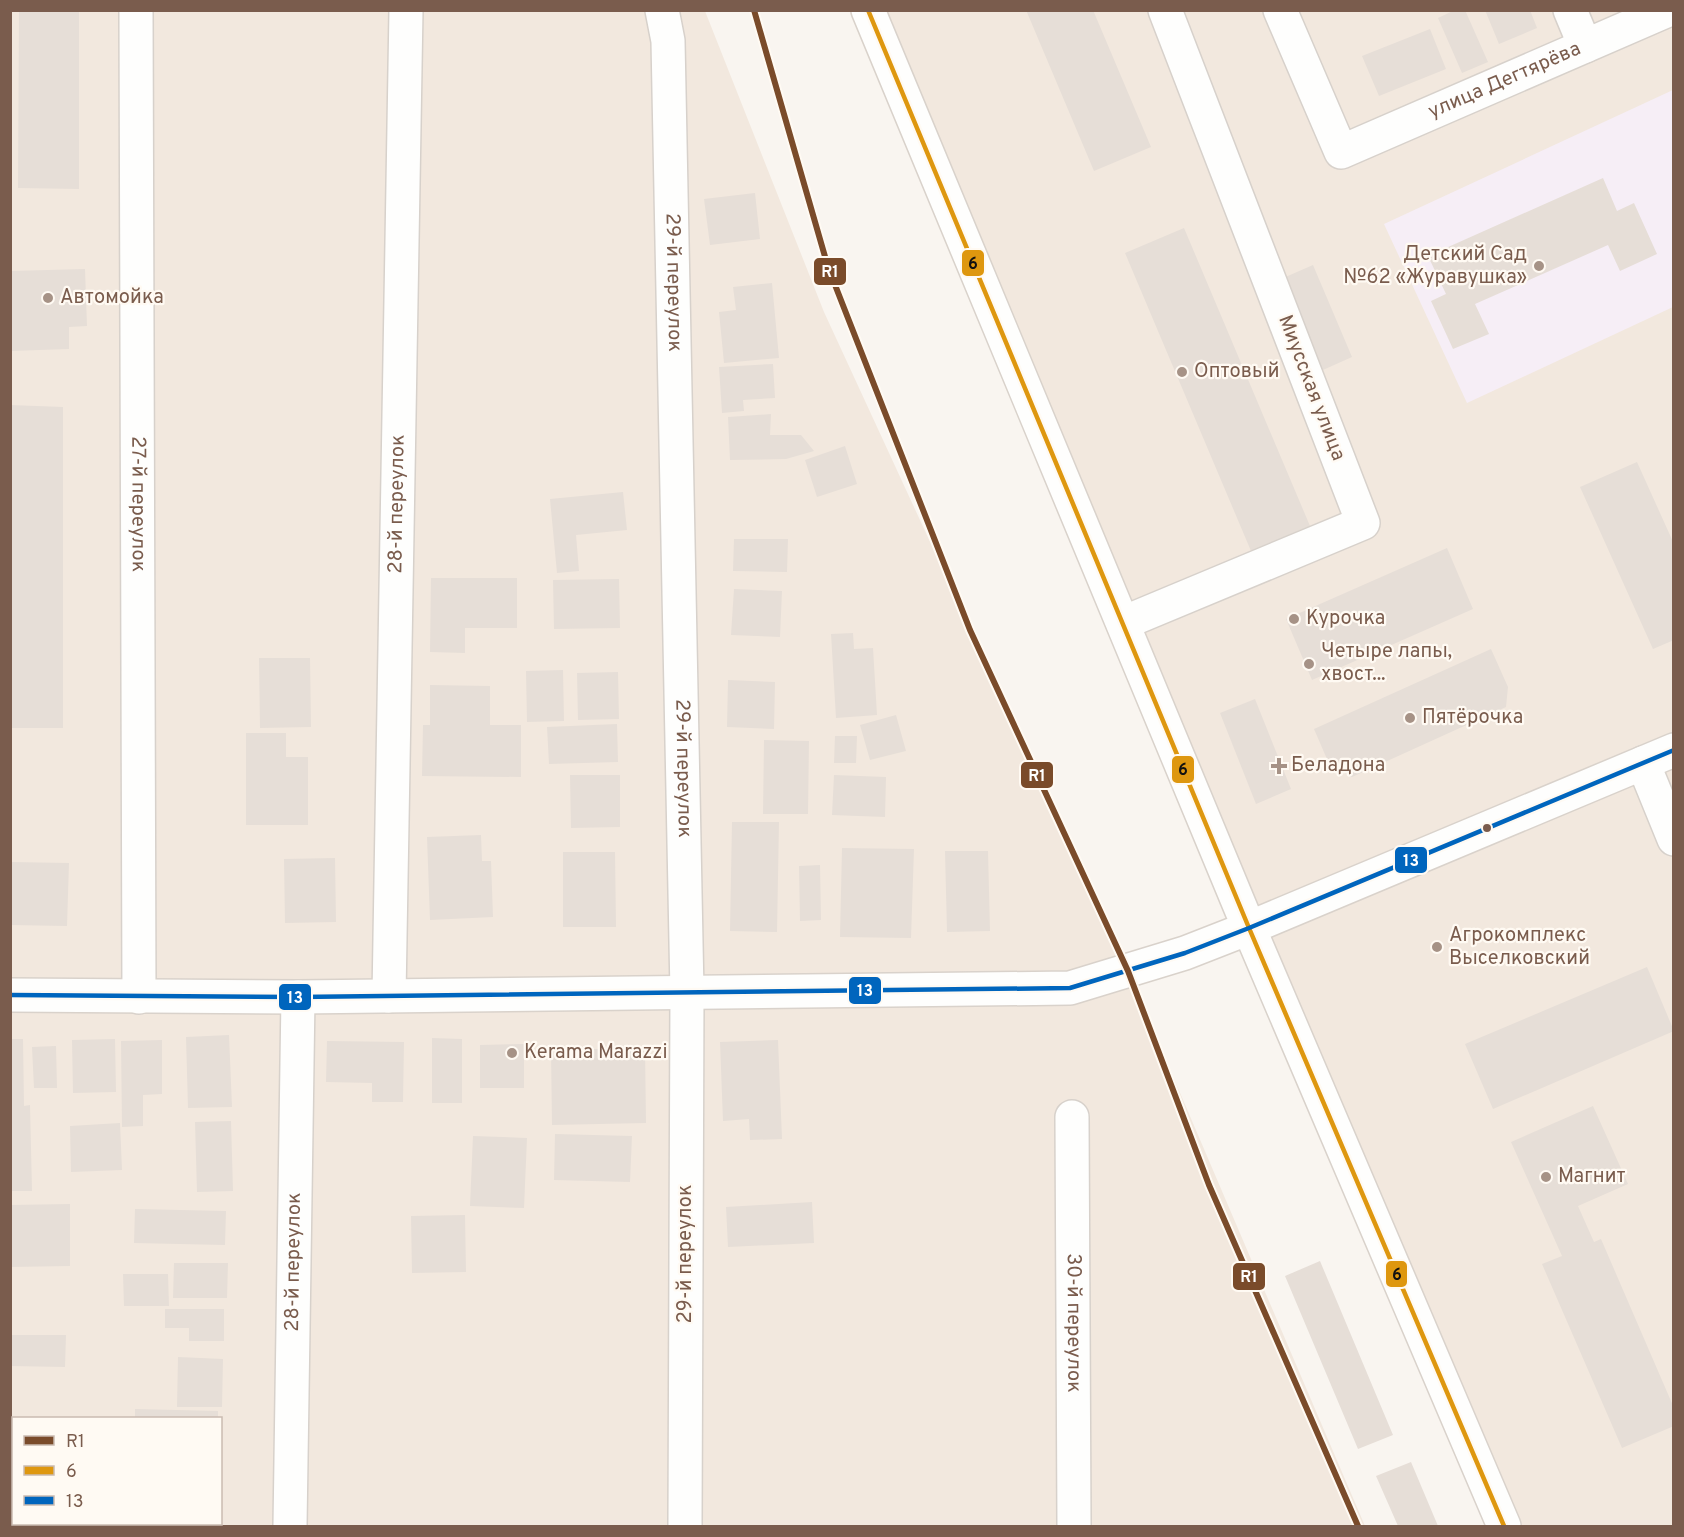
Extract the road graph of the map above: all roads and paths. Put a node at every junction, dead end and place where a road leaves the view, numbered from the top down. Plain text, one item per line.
1 (136, 10) edge
2 (406, 10) edge
3 (662, 10) edge
4 (868, 10) edge
5 (1165, 10) edge
6 (1280, 10) edge
7 (1570, 10) edge
8 (1668, 10) edge
9 (1585, 46) junction
10 (1123, 623) junction
11 (1674, 750) edge
12 (1644, 763) junction
13 (1674, 839) edge
14 (1248, 928) junction
15 (687, 992) junction
16 (10, 995) edge
17 (389, 996) junction
18 (139, 997) junction
19 (298, 998) junction
20 (1072, 1117) dead end
21 (290, 1527) edge
22 (685, 1527) edge
23 (1074, 1527) edge
24 (1504, 1527) edge

1 - 18 street, 27-й переулок
2 - 17 street, 28-й переулок
3 - 15 street, 29-й переулок
4 - 10 street
5 - 10 street, Миусская улица
6 - 9 street, улица Дегтярёва
7 - 9 street
8 - 9 street, улица Дегтярёва
10 - 14 street
11 - 12 street
12 - 13 street
12 - 14 street
14 - 15 street
14 - 24 street
15 - 17 street
15 - 22 street, 29-й переулок
16 - 18 street
17 - 19 street
18 - 19 street
19 - 21 street, 28-й переулок
20 - 23 street, 30-й переулок

